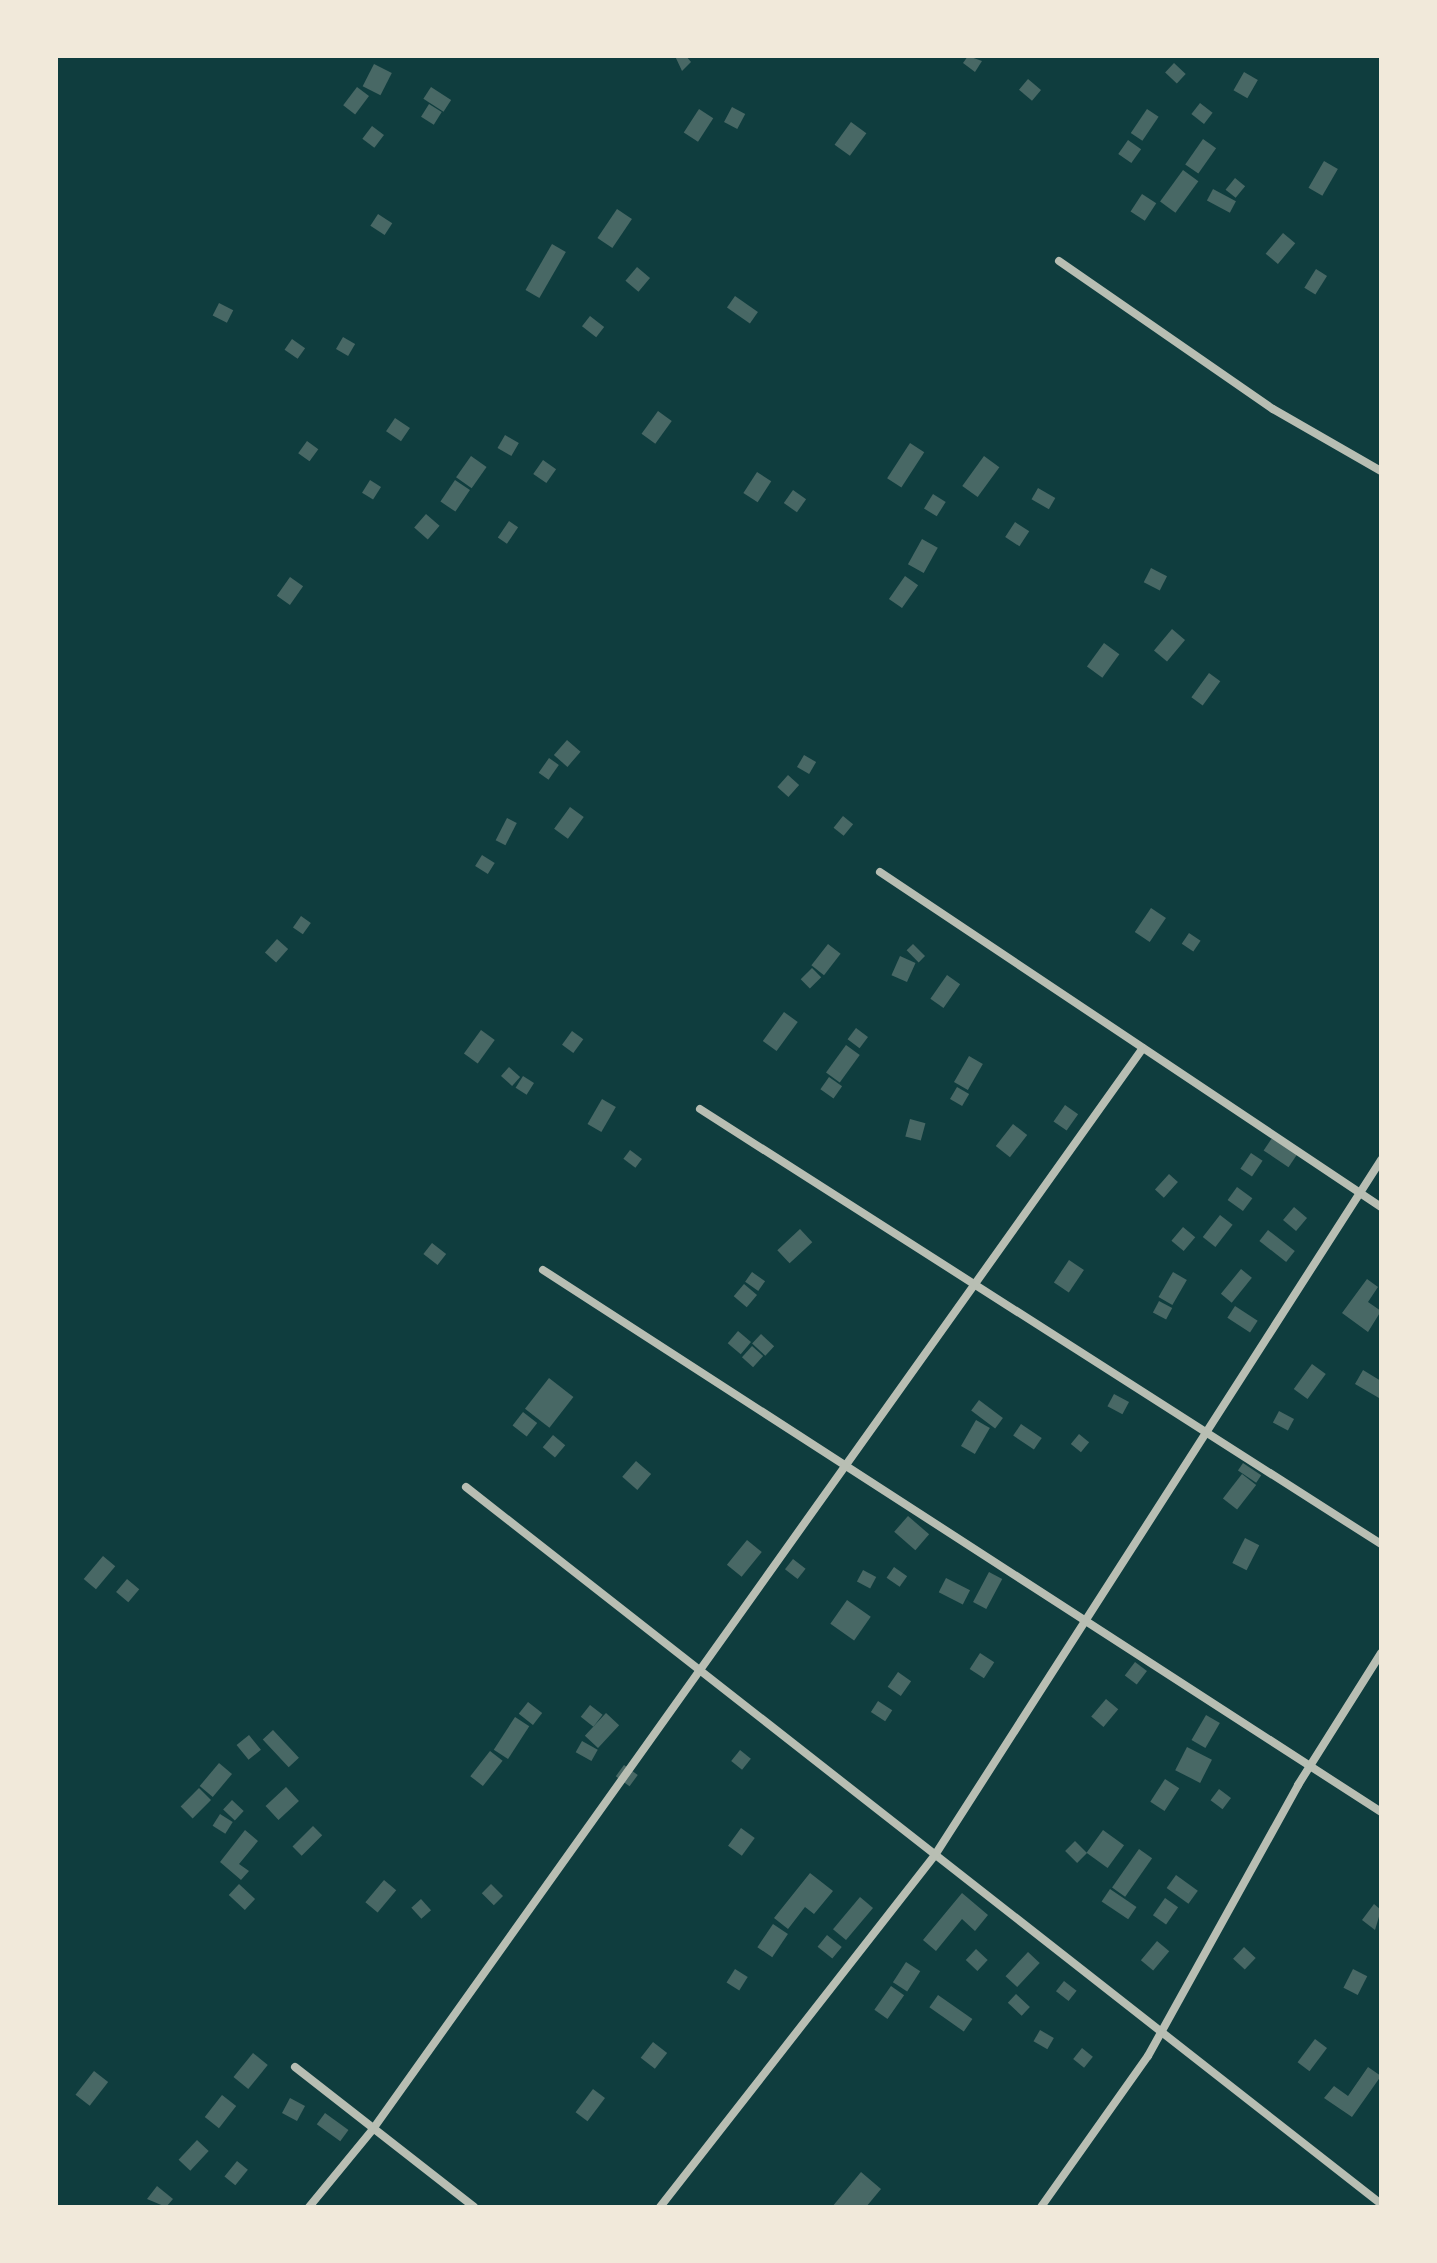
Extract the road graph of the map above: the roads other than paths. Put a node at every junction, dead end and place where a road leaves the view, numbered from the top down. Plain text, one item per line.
1 (1059, 261) dead end
2 (1381, 471) edge
3 (880, 872) dead end
4 (1143, 1048) junction
5 (700, 1109) dead end
6 (1381, 1160) edge
7 (1360, 1193) junction
8 (1381, 1207) edge
9 (543, 1270) dead end
10 (975, 1284) junction
11 (1203, 1430) junction
12 (846, 1465) junction
13 (466, 1487) dead end
14 (1381, 1544) edge
15 (1084, 1619) junction
16 (1381, 1653) edge
17 (700, 1670) junction
18 (1310, 1766) junction
19 (1381, 1812) edge
20 (935, 1855) junction
21 (1161, 2032) junction
22 (295, 2067) dead end
23 (373, 2129) junction
24 (1381, 2204) edge
25 (309, 2207) edge
26 (474, 2207) edge
27 (660, 2207) edge
28 (1041, 2207) edge

1 - 2 street
3 - 4 street
4 - 7 street
4 - 10 street
5 - 10 street
6 - 7 street
7 - 8 street
7 - 11 street
9 - 12 street
10 - 11 street
10 - 12 street
11 - 14 street
11 - 15 street
12 - 15 street
12 - 17 street
13 - 17 street
15 - 18 street
15 - 20 street
16 - 18 street
17 - 20 street
17 - 23 street
18 - 19 street
18 - 21 street
20 - 21 street
20 - 27 street
21 - 24 street
21 - 28 street
22 - 23 street
23 - 25 street
23 - 26 street

